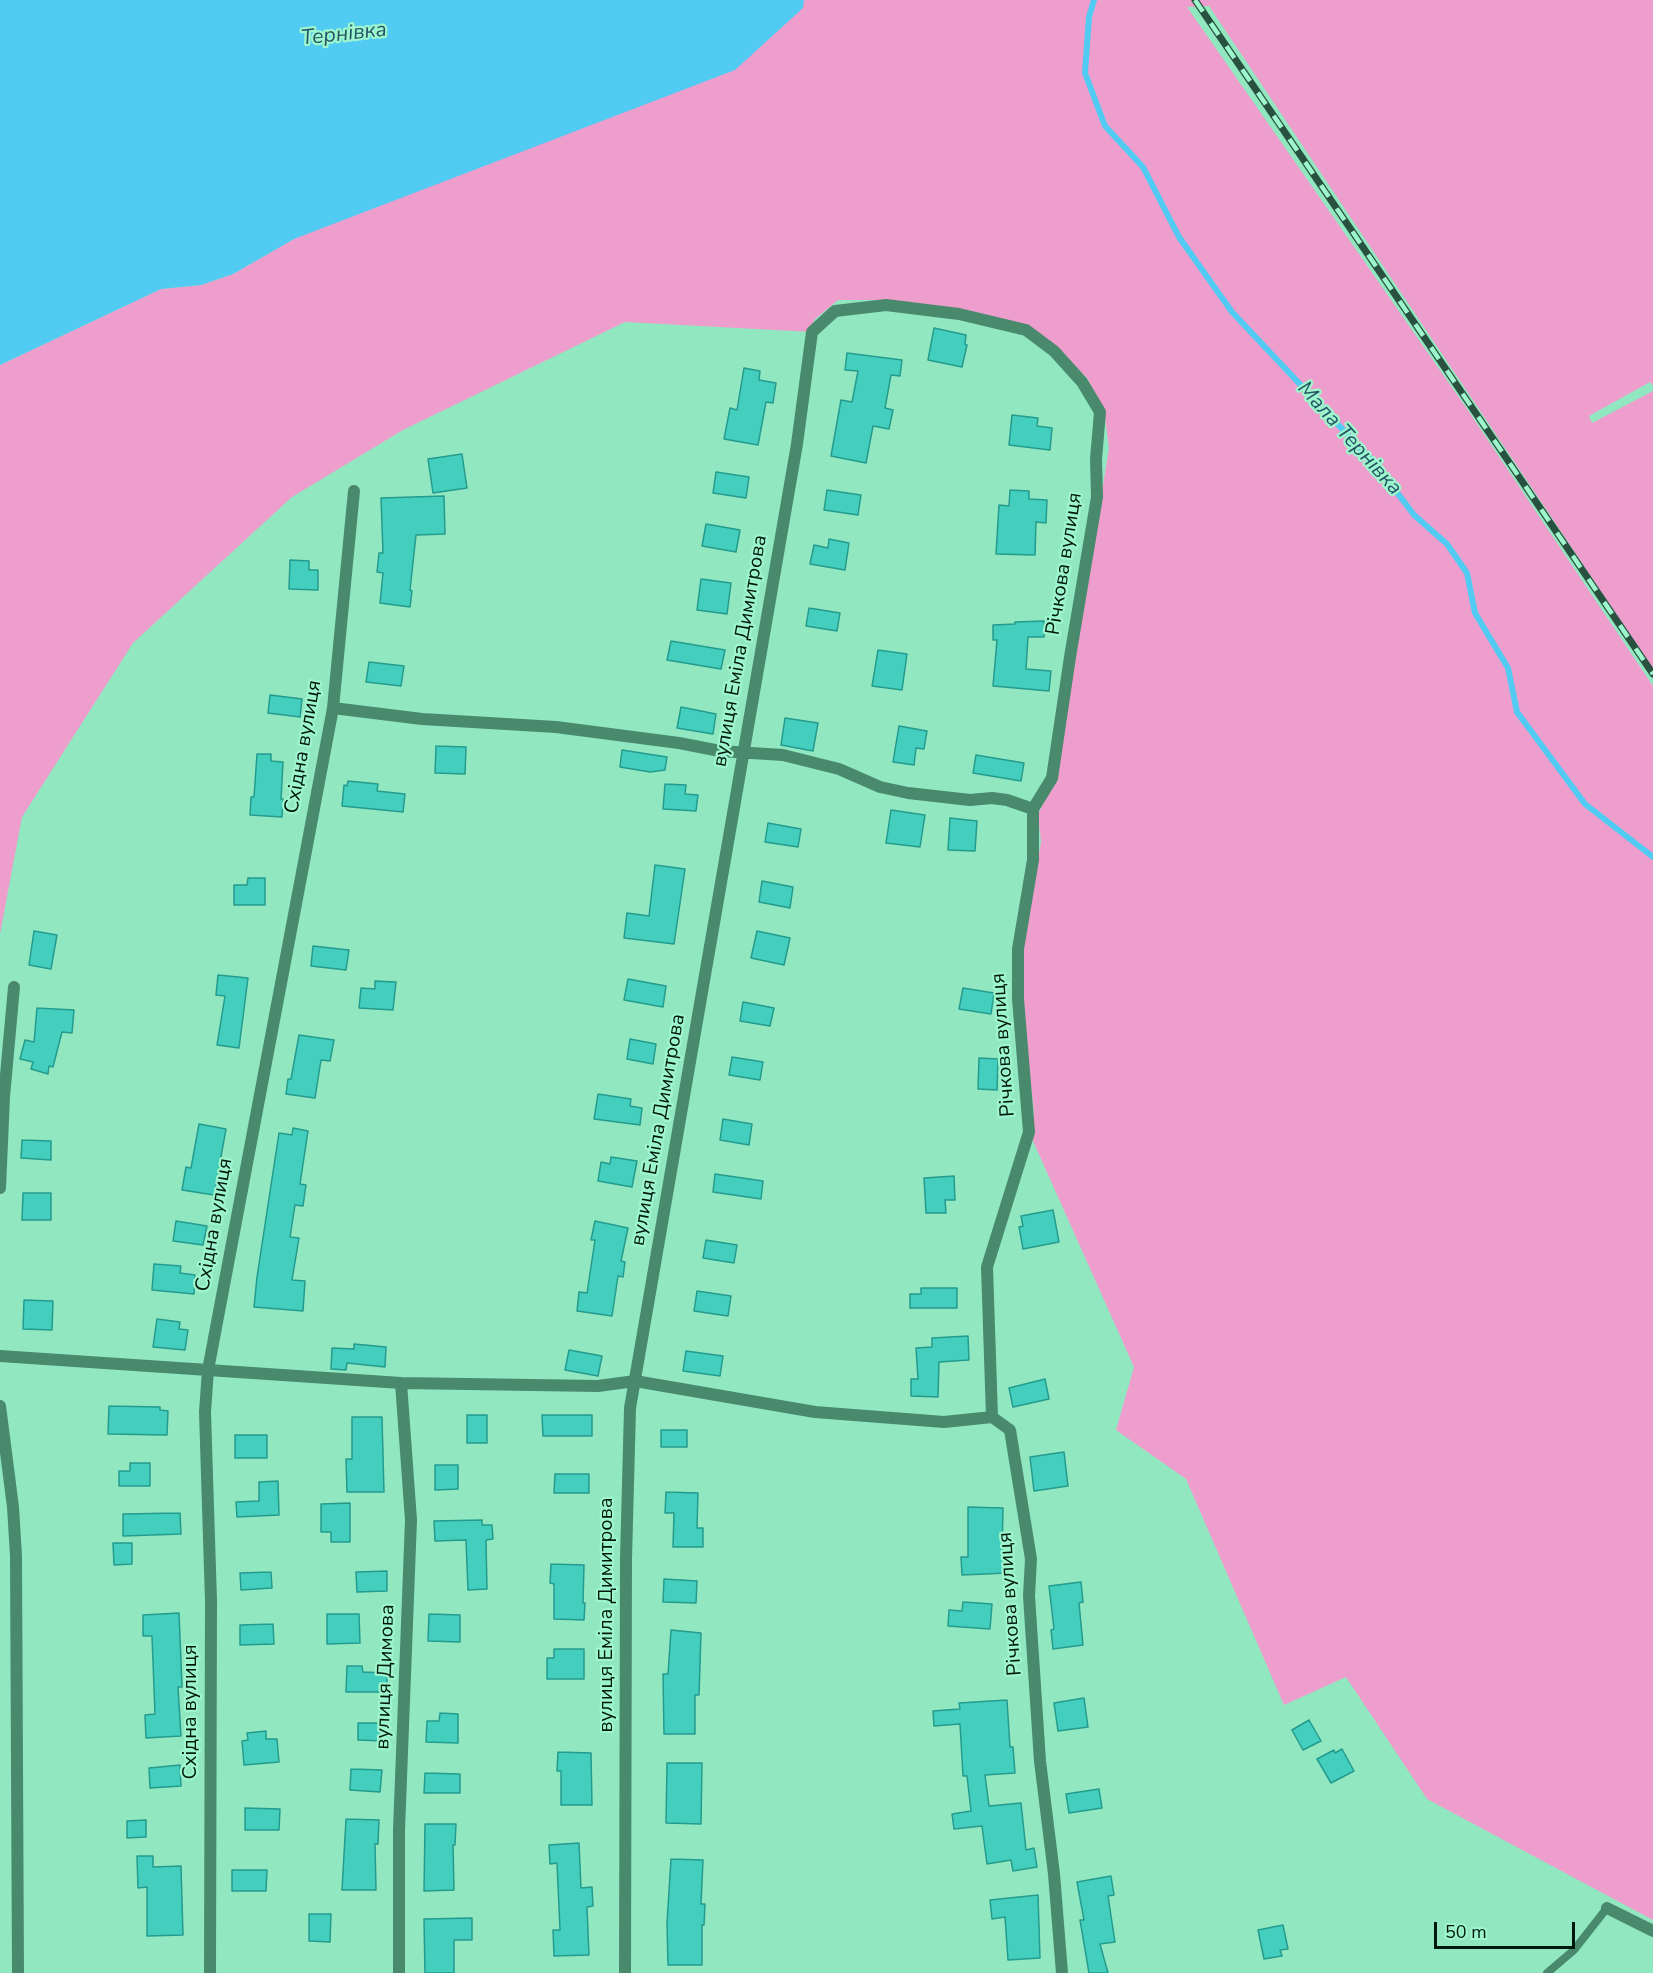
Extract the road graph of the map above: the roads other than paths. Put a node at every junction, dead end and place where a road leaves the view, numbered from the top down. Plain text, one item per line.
1 (835, 311) joint
2 (354, 491) dead end
3 (333, 708) junction
4 (743, 753) junction
5 (1033, 809) junction
6 (14, 987) dead end
7 (0, 1188) edge
8 (0, 1356) edge
9 (208, 1370) junction
10 (635, 1381) junction
11 (401, 1383) junction
12 (0, 1406) edge
13 (992, 1417) junction
14 (1607, 1908) joint
15 (1653, 1931) edge
16 (18, 1973) edge
17 (210, 1973) edge
18 (399, 1973) edge
19 (625, 1973) edge
20 (1062, 1973) edge
21 (1546, 1973) edge

1 - 4 street, вулиця Еміла Димитрова
1 - 5 street, Річкова вулиця
2 - 3 street, Східна вулиця
3 - 4 street
3 - 9 street, Східна вулиця
4 - 5 street
4 - 10 street, вулиця Еміла Димитрова
5 - 13 street, Річкова вулиця
6 - 7 street
8 - 9 street
9 - 11 street
9 - 17 street, Східна вулиця
10 - 11 street
10 - 13 street
10 - 19 street, вулиця Еміла Димитрова
11 - 18 street, вулиця Димова
12 - 16 street
13 - 20 street, Річкова вулиця
14 - 15 street
14 - 21 lane

